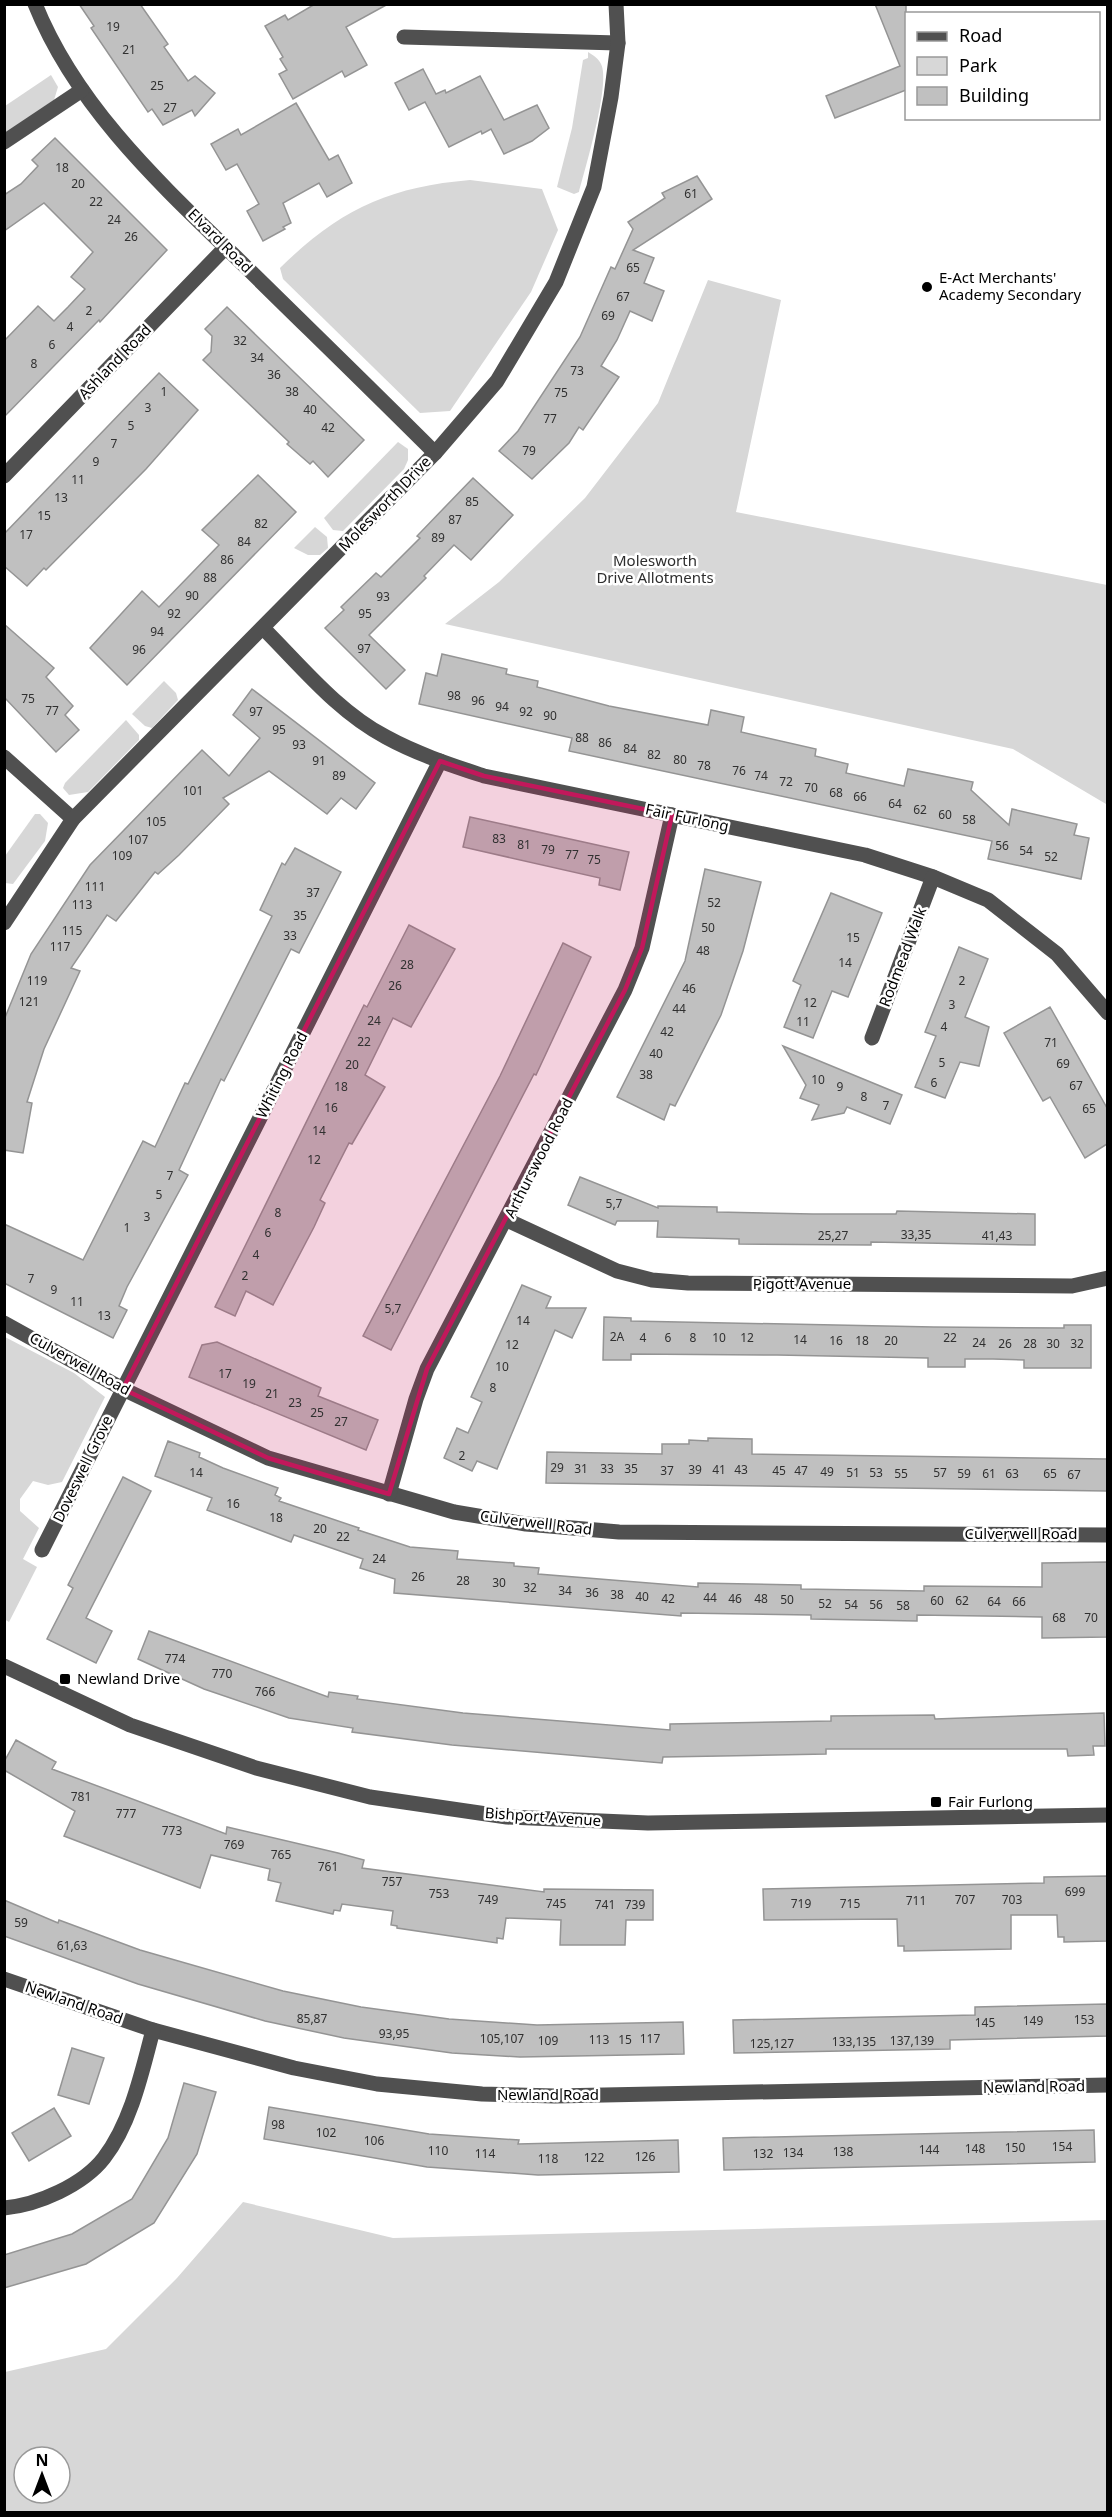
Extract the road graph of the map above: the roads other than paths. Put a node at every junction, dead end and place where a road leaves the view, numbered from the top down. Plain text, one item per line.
1 (35, 4) edge
2 (616, 4) edge
3 (404, 37) dead end
4 (618, 43) junction
5 (82, 90) junction
6 (4, 142) edge
7 (226, 247) junction
8 (435, 453) junction
9 (4, 476) edge
10 (263, 628) junction
11 (4, 758) edge
12 (440, 762) junction
13 (672, 815) junction
14 (73, 819) junction
15 (933, 877) junction
16 (4, 923) edge
17 (1107, 1013) edge
18 (872, 1038) dead end
19 (507, 1220) junction
20 (1107, 1278) edge
21 (4, 1323) edge
22 (123, 1389) junction
23 (389, 1494) junction
24 (1107, 1535) edge
25 (42, 1550) dead end
26 (7, 1672) edge
27 (1107, 1815) edge
28 (4, 1979) edge
29 (153, 2030) junction
30 (1107, 2085) edge
31 (4, 2208) edge

1 - 5 street, Elvard Road
2 - 4 street, Molesworth Drive
3 - 4 street
4 - 8 street, Molesworth Drive
5 - 6 street
5 - 7 street, Elvard Road
7 - 8 street, Elvard Road
7 - 9 street, Ashland Road
8 - 10 street, Molesworth Drive
10 - 12 street, Fair Furlong
10 - 14 street, Molesworth Drive
11 - 14 street
12 - 13 street, Fair Furlong
12 - 22 street, Whiting Road
13 - 15 street, Fair Furlong
13 - 19 street, Arthurswood Road
14 - 16 street, Molesworth Drive
15 - 17 street, Fair Furlong
15 - 18 street, Rodmead Walk
19 - 20 street, Pigott Avenue
19 - 23 street, Arthurswood Road
21 - 22 street, Culverwell Road
22 - 23 street, Culverwell Road
22 - 25 street, Doveswell Grove
23 - 24 street, Culverwell Road
26 - 27 street, Bishport Avenue
28 - 29 street, Newland Road
29 - 30 street, Newland Road
29 - 31 street

